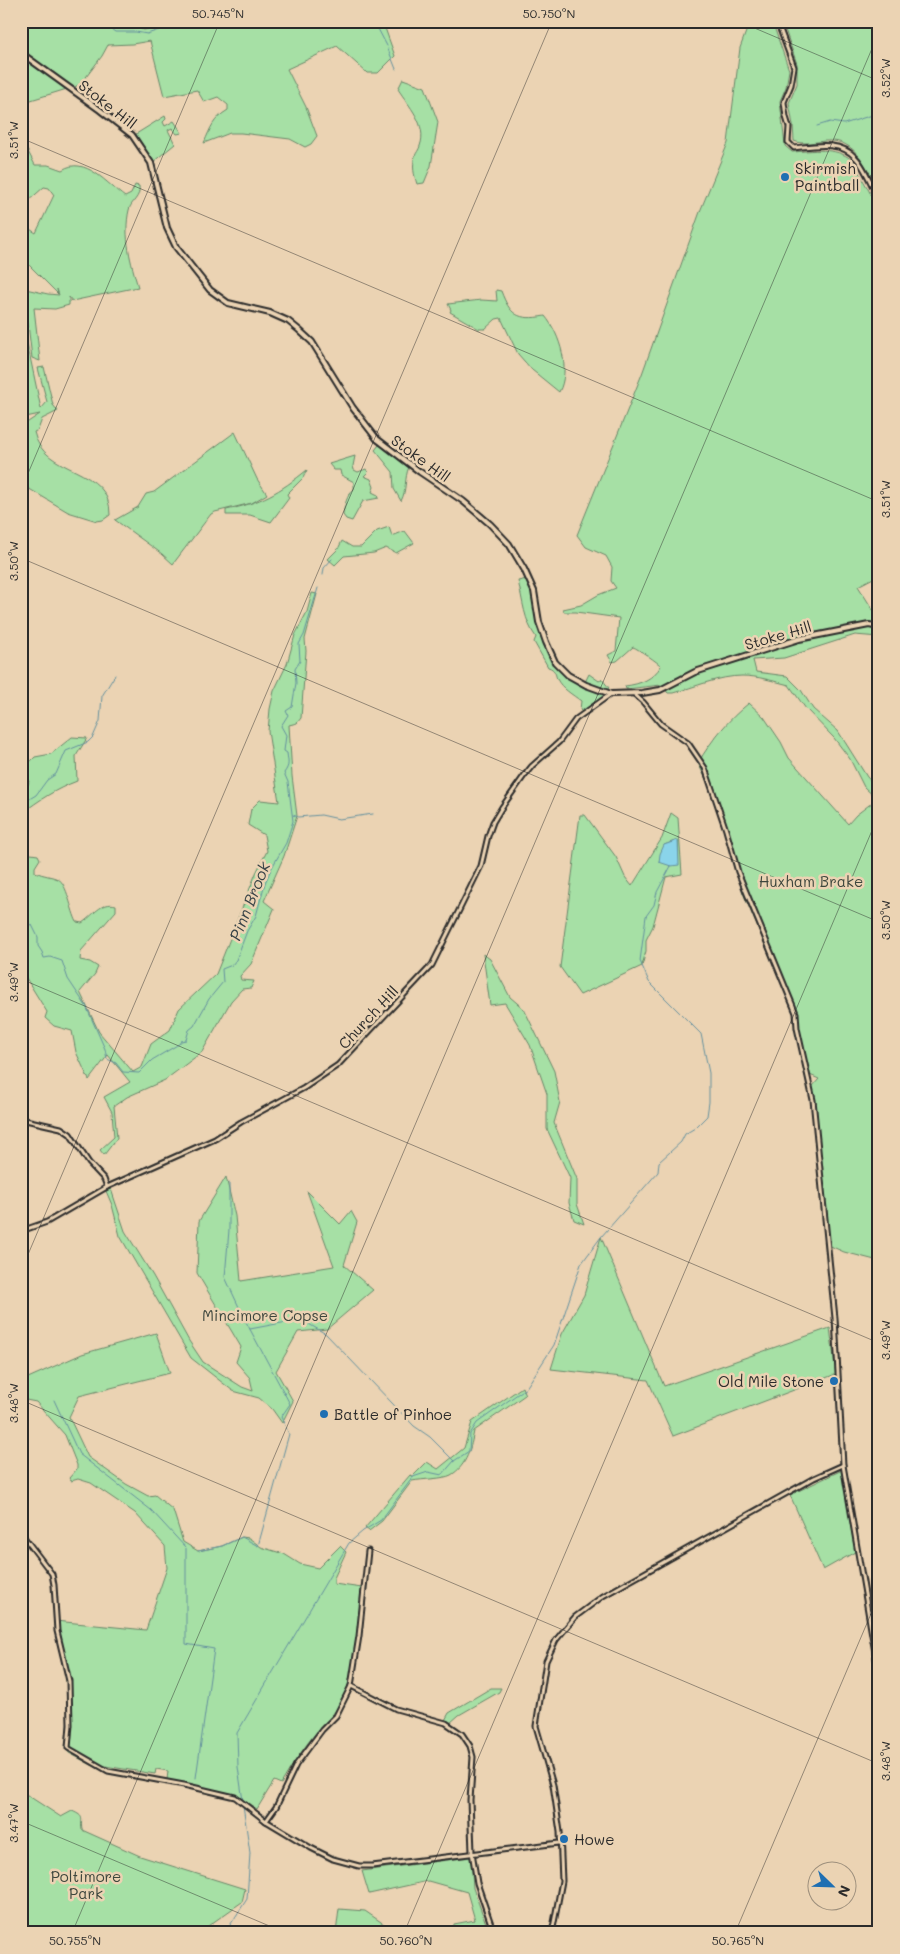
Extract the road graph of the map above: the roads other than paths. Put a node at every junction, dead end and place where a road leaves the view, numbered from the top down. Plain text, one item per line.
1 (777, 21) edge
2 (21, 54) edge
3 (879, 198) edge
4 (879, 627) edge
5 (633, 693) junction
6 (642, 693) junction
7 (611, 694) junction
8 (641, 699) junction
9 (21, 1119) edge
10 (107, 1187) junction
11 (21, 1231) edge
12 (843, 1465) junction
13 (21, 1533) edge
14 (368, 1551) dead end
15 (879, 1676) edge
16 (351, 1686) junction
17 (266, 1820) junction
18 (559, 1842) junction
19 (472, 1852) junction
20 (494, 1933) edge
21 (552, 1933) edge

1 - 3 street
2 - 7 street, Stoke Hill
4 - 6 street, Stoke Hill
5 - 6 street, Stoke Hill
5 - 7 street, Stoke Hill
5 - 8 street
6 - 8 street
7 - 10 street, Church Hill
8 - 12 street
9 - 10 street
10 - 11 street, Church Hill
12 - 15 street
12 - 18 street
13 - 17 street
14 - 16 street
16 - 17 street
16 - 19 street
17 - 19 street
18 - 19 street
18 - 21 street
19 - 20 street

